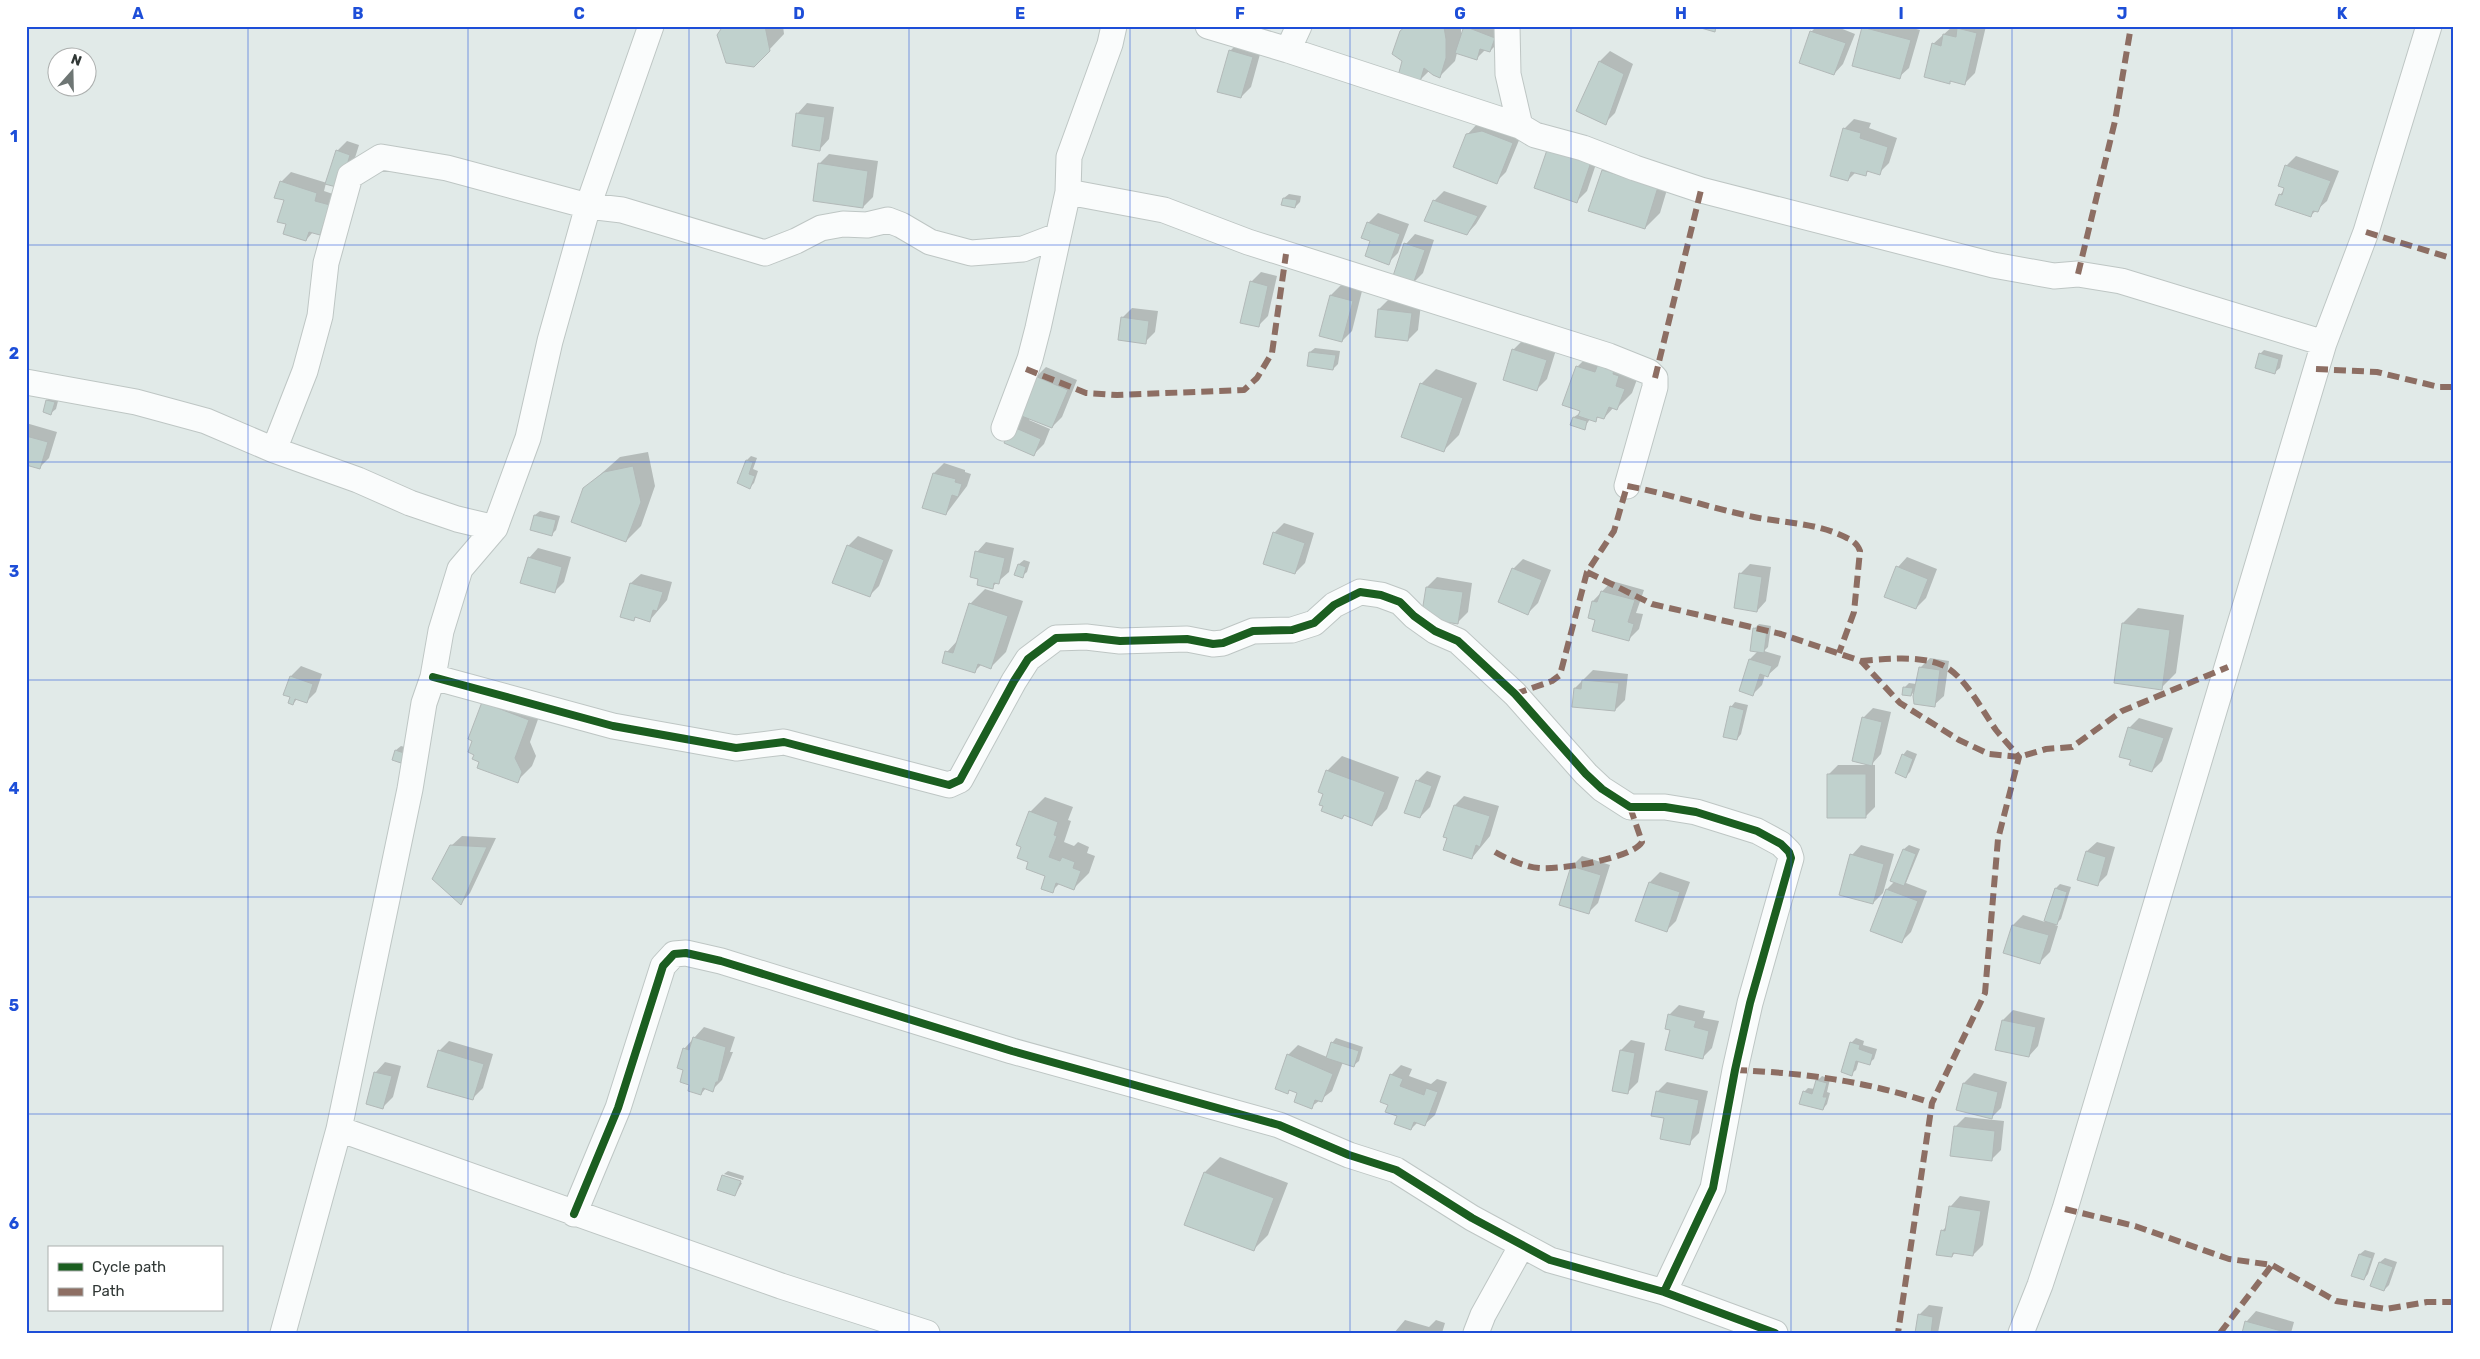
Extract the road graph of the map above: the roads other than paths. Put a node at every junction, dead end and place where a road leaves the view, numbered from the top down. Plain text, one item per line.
1 (651, 26) edge
2 (1114, 26) edge
3 (1208, 26) edge
4 (1299, 26) edge
5 (2429, 26) edge
6 (1503, 27) edge
7 (1288, 50) junction
8 (1520, 126) junction
9 (1068, 192) junction
10 (588, 206) junction
11 (1057, 236) junction
12 (2324, 343) junction
13 (26, 382) edge
14 (1004, 428) dead end
15 (274, 450) junction
16 (1627, 486) dead end
17 (495, 528) junction
18 (433, 677) junction
19 (339, 1129) junction
20 (574, 1214) junction
21 (1522, 1245) junction
22 (1664, 1292) junction
23 (283, 1333) edge
24 (927, 1333) edge
25 (1476, 1333) edge
26 (1775, 1333) edge
27 (2021, 1333) edge

1 - 10 street
2 - 9 street
3 - 7 street
4 - 7 street
5 - 12 street
6 - 8 street
7 - 8 street
8 - 12 street
9 - 11 street
9 - 16 street
10 - 11 street
10 - 15 street
10 - 17 street
11 - 14 street
12 - 27 street
13 - 15 street
15 - 17 street
17 - 18 street
18 - 19 street
18 - 22 street
19 - 20 street
19 - 23 street
20 - 21 street
20 - 24 street
21 - 22 street
21 - 25 street
22 - 26 street

